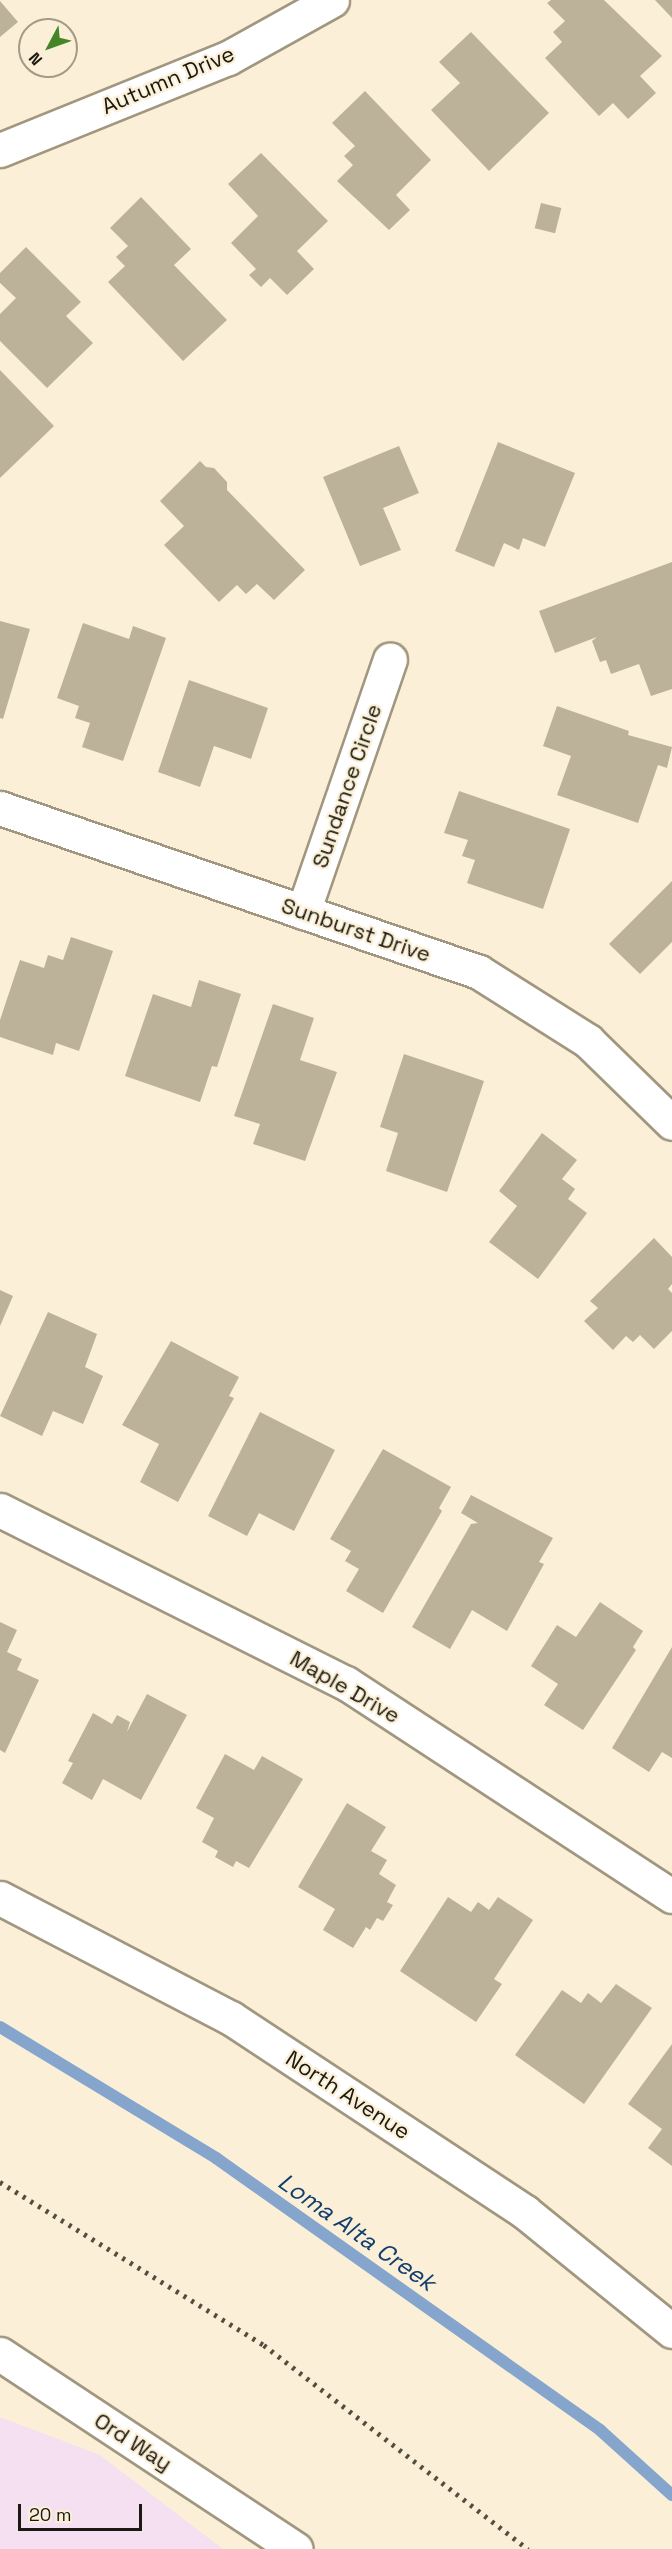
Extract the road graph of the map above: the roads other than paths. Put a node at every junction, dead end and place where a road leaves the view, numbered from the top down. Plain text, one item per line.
1 (332, 0) edge
2 (0, 150) edge
3 (390, 660) dead end
4 (0, 808) edge
5 (303, 912) junction
6 (672, 1123) edge
7 (0, 1510) edge
8 (672, 1896) edge
9 (0, 1898) edge
10 (672, 2331) edge
11 (0, 2354) edge
12 (296, 2549) edge

1 - 2 street, Autumn Drive
3 - 5 street, Sundance Circle
4 - 5 street, Sunburst Drive
5 - 6 street, Sunburst Drive
7 - 8 street, Maple Drive
9 - 10 street, North Avenue
11 - 12 street, Ord Way

